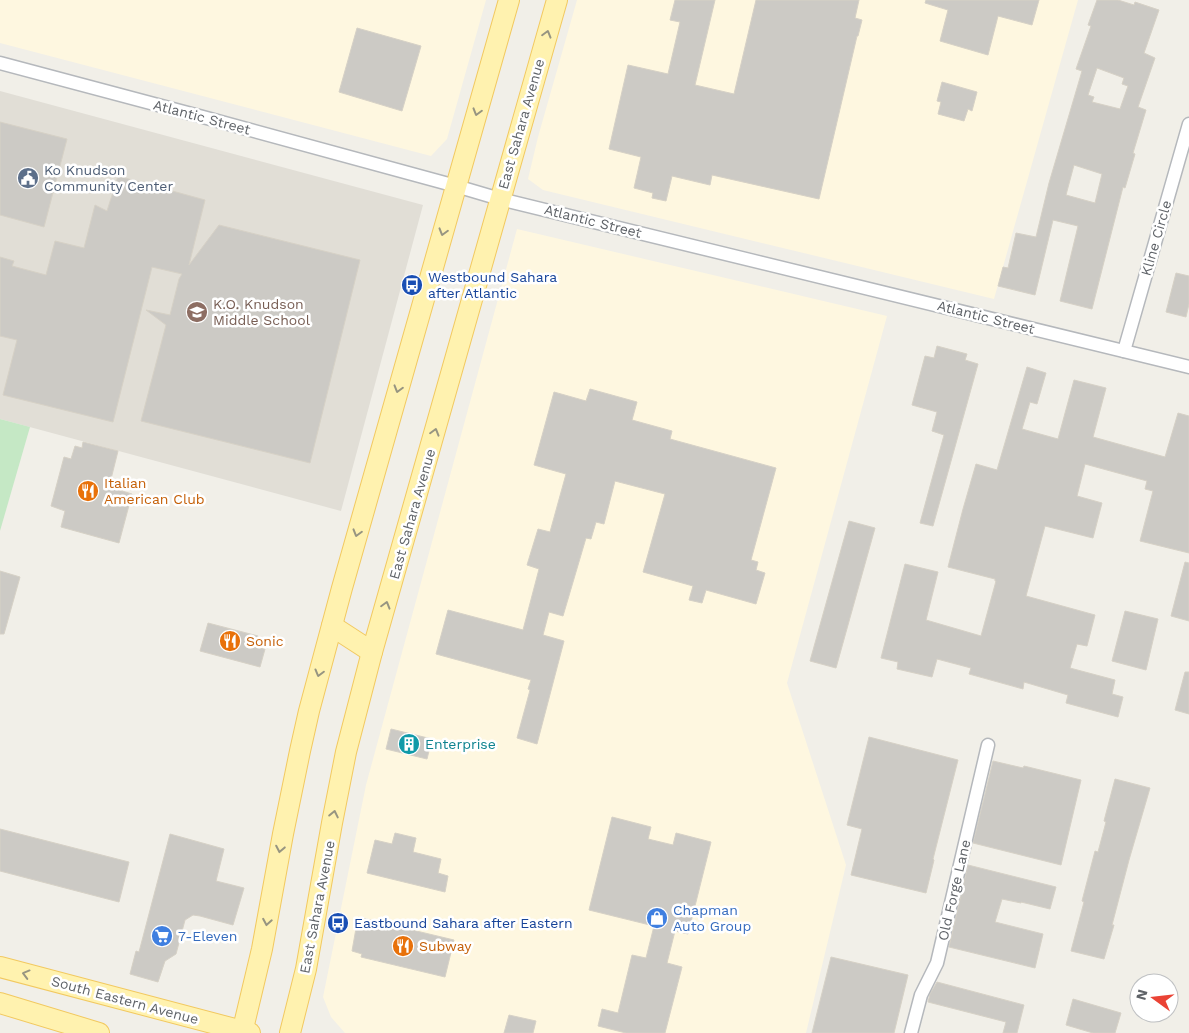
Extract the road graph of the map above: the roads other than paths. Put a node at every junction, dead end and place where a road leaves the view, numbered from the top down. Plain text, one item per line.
1 (509, 0) edge
2 (557, 0) edge
3 (0, 63) edge
4 (1189, 124) edge
5 (456, 186) junction
6 (500, 198) junction
7 (1124, 351) junction
8 (1189, 367) edge
9 (332, 626) junction
10 (372, 652) junction
11 (988, 744) dead end
12 (0, 967) edge
13 (0, 1003) edge
14 (245, 1032) edge
15 (99, 1033) edge
16 (290, 1033) edge
17 (911, 1033) edge

1 -> 5 main road
6 -> 2 main road, East Sahara Avenue
3 - 5 street, Atlantic Street
4 - 7 street, Kline Circle
5 - 6 street, Atlantic Street
5 -> 9 main road
6 - 7 street, Atlantic Street
10 -> 6 main road, East Sahara Avenue
7 - 8 street, Atlantic Street
9 - 10 main road
9 -> 14 main road
16 -> 10 main road, East Sahara Avenue
11 - 17 street, Old Forge Lane
14 -> 12 main road, South Eastern Avenue
13 - 15 main road

